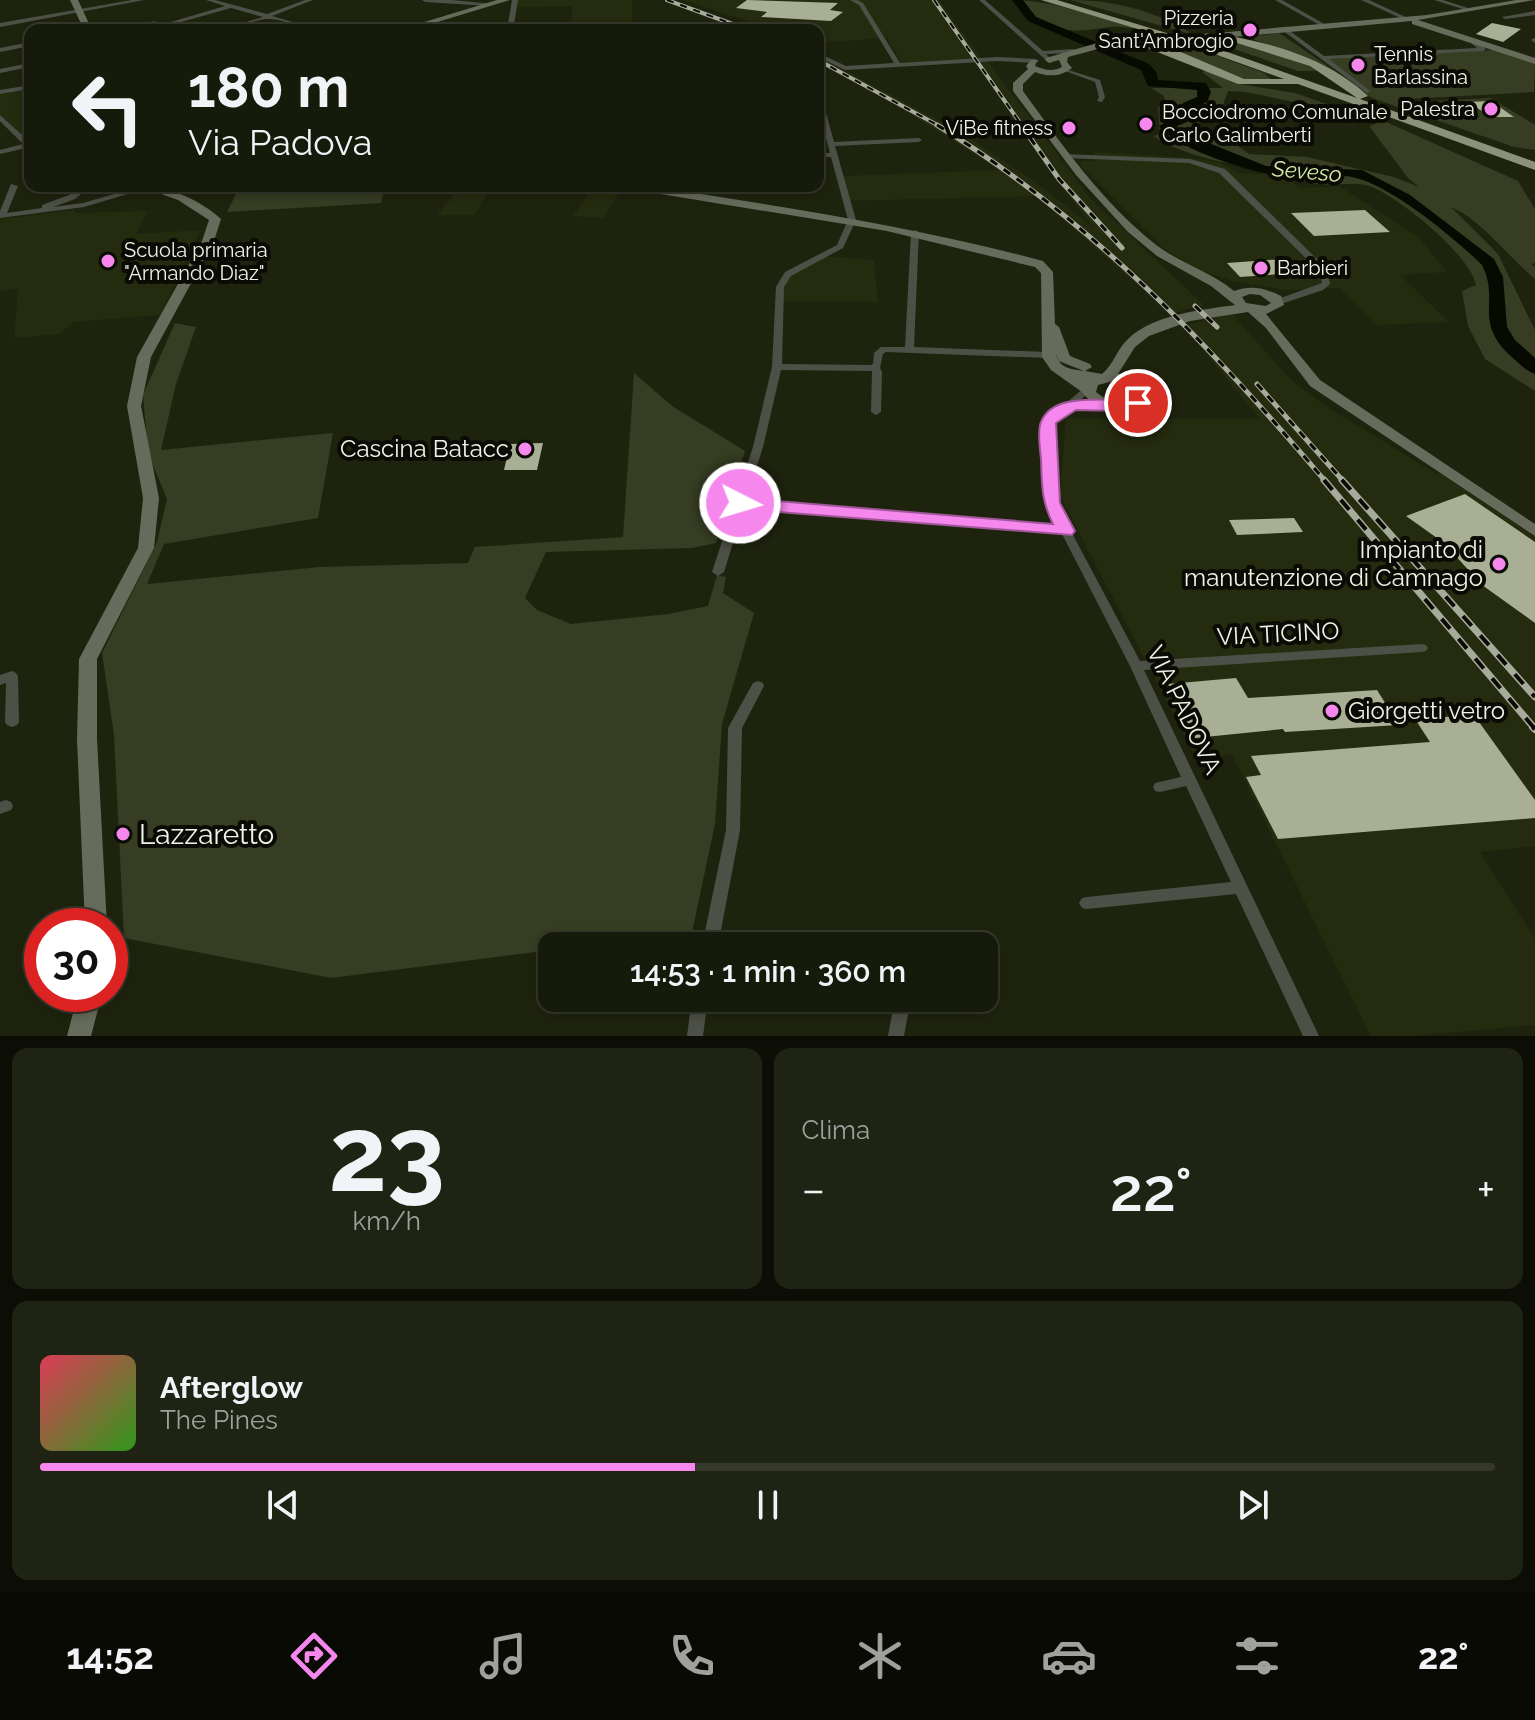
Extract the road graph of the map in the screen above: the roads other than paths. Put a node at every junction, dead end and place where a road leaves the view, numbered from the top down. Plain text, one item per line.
1 (74, 0) edge
2 (141, 0) edge
3 (209, 0) edge
4 (310, 0) edge
5 (425, 0) edge
6 (506, 0) edge
7 (515, 0) edge
8 (853, 0) edge
9 (982, 0) edge
10 (1046, 0) edge
11 (1060, 0) edge
12 (1278, 0) edge
13 (1364, 0) edge
14 (1437, 0) edge
15 (1530, 0) edge
16 (490, 4) junction
17 (231, 6) junction
18 (1471, 10) junction
19 (79, 11) junction
20 (1535, 13) edge
21 (198, 15) junction
22 (268, 16) junction
23 (1505, 17) dead end
24 (1416, 20) junction
25 (85, 24) edge
26 (146, 24) edge
27 (167, 24) edge
28 (243, 24) edge
29 (296, 24) edge
30 (422, 24) edge
31 (511, 24) edge
32 (0, 25) edge
33 (1325, 26) junction
34 (1284, 29) junction
35 (1238, 35) junction
36 (1209, 36) joint
37 (1165, 42) junction
38 (1473, 42) junction
39 (24, 45) edge
40 (0, 50) edge
41 (1232, 55) junction
42 (824, 58) edge
43 (1066, 59) junction
44 (1535, 61) edge
45 (1320, 62) junction
46 (1034, 63) junction
47 (898, 65) junction
48 (24, 66) edge
49 (0, 71) edge
50 (1271, 84) junction
51 (24, 88) edge
52 (1367, 91) dead end
53 (0, 92) edge
54 (1100, 101) dead end
55 (1362, 104) junction
56 (1391, 109) junction
57 (0, 117) edge
58 (824, 122) edge
59 (824, 132) edge
60 (828, 132) junction
61 (24, 139) edge
62 (919, 140) dead end
63 (831, 144) junction
64 (24, 145) edge
65 (0, 152) edge
66 (824, 155) edge
67 (834, 155) junction
68 (1066, 156) junction
69 (1535, 163) edge
70 (14, 186) dead end
71 (79, 192) edge
72 (127, 192) edge
73 (164, 192) edge
74 (699, 192) edge
75 (72, 197) junction
76 (96, 202) junction
77 (26, 214) junction
78 (1, 216) edge
79 (852, 220) junction
80 (915, 232) junction
81 (1216, 282) junction
82 (1260, 291) junction
83 (1301, 295) junction
84 (1235, 299) junction
85 (1250, 309) junction
86 (1219, 310) junction
87 (1274, 312) junction
88 (1047, 317) junction
89 (909, 350) junction
90 (1048, 355) junction
91 (1118, 362) junction
92 (777, 367) junction
93 (875, 368) junction
94 (1062, 370) junction
95 (1104, 378) junction
96 (1130, 382) junction
97 (1088, 389) junction
98 (1106, 404) junction
99 (1065, 408) junction
100 (876, 412) dead end
101 (740, 503) junction
102 (1066, 531) junction
103 (1535, 531) edge
104 (718, 572) dead end
105 (1422, 648) dead end
106 (1136, 666) junction
107 (0, 680) edge
108 (758, 686) dead end
109 (12, 722) dead end
110 (1191, 780) junction
111 (1160, 787) dead end
112 (1242, 887) junction
113 (1087, 903) dead end
114 (95, 908) edge
115 (713, 932) edge
116 (85, 1012) edge
117 (698, 1012) edge
118 (900, 1012) edge
119 (79, 1036) edge
120 (695, 1036) edge
121 (896, 1036) edge
122 (1311, 1036) edge

1 - 19 street
2 - 19 street
3 - 17 street
4 - 22 street
5 - 16 street
6 - 16 street
7 - 31 street
8 - 47 street
9 - 46 street
10 - 37 highway
11 - 37 highway
12 - 33 street
13 - 24 street
14 - 18 street
15 - 18 street
16 - 30 street
17 - 21 street
17 - 22 street
18 - 24 street
19 - 25 street
19 - 32 street
20 - 23 street
21 - 26 street
21 - 27 street
22 - 28 street
22 - 29 street
24 - 33 street
24 - 38 street
33 - 34 street
34 - 35 street
34 - 45 street
35 - 36 highway
35 - 45 highway
36 - 37 street
37 - 41 highway
37 - 43 street
37 - 50 highway
38 - 44 street
38 - 45 street
39 - 40 street
41 - 45 highway
41 - 50 highway
41 - 55 highway
41 - 56 highway
42 - 47 street
43 - 46 street
43 - 46 street
43 - 46 street
43 - 54 street
45 - 52 street
45 - 56 highway
46 - 47 street
46 - 68 street
48 - 49 street
50 - 55 highway
51 - 53 street
55 - 69 highway
56 - 69 highway
57 - 61 street
58 - 60 street
59 - 60 street
60 - 63 street
62 - 63 street
63 - 67 street
64 - 65 street
66 - 67 street
67 - 79 street
68 - 81 street
68 - 83 street
70 - 78 street
71 - 75 street
72 - 76 street
73 - 114 street
74 - 79 street
75 - 76 street
75 - 77 street
76 - 77 street
77 - 78 street
79 - 80 street
79 - 92 street
80 - 88 street
80 - 89 street
81 - 82 street
81 - 84 street
82 - 83 street
82 - 84 street
82 - 87 street
83 - 87 street
84 - 85 street
84 - 86 street
85 - 86 street
85 - 87 street
86 - 91 street
87 - 103 street
88 - 90 street
88 - 91 street
89 - 90 street
89 - 93 street
90 - 94 street
91 - 95 street
91 - 96 street
92 - 93 street
92 - 101 street
93 - 100 street
94 - 95 street
94 - 97 street
95 - 96 street
95 - 97 street
96 - 98 street
97 - 98 street
97 - 99 street
98 - 99 street
99 - 102 street, VIA PADOVA
101 - 102 street
101 - 104 street
102 - 106 street, VIA PADOVA
105 - 106 street, VIA TICINO
106 - 110 street, VIA PADOVA
107 - 109 street
108 - 115 street
110 - 111 street
110 - 112 street, VIA PADOVA
112 - 113 street
112 - 122 street, VIA PADOVA
116 - 119 street
117 - 120 street
118 - 121 street

